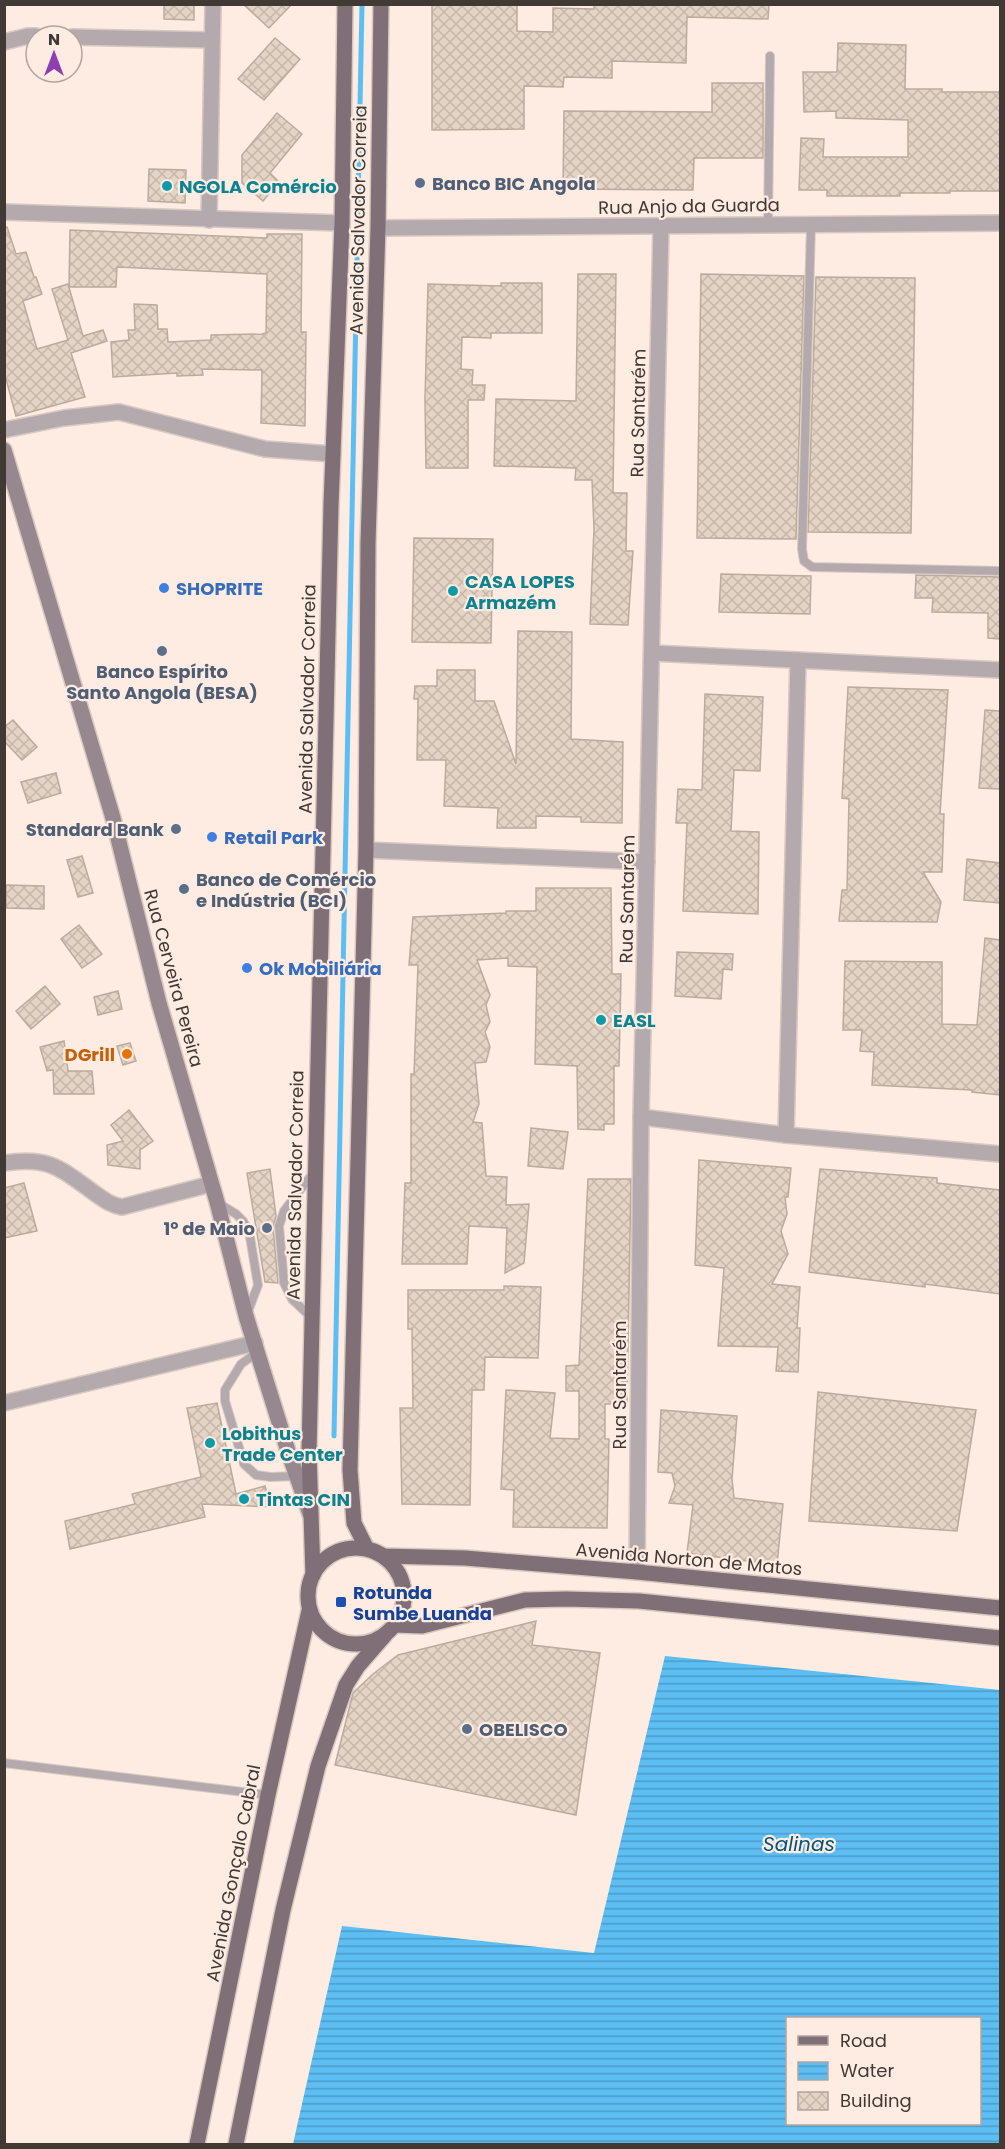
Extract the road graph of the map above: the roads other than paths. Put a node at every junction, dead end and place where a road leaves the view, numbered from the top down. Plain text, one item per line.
1 (213, 4) edge
2 (345, 4) edge
3 (381, 4) edge
4 (24, 37) edge
5 (84, 37) edge
6 (212, 40) junction
7 (4, 42) edge
8 (770, 56) dead end
9 (4, 212) edge
10 (209, 220) junction
11 (342, 223) junction
12 (1000, 223) edge
13 (768, 225) junction
14 (811, 225) junction
15 (661, 226) junction
16 (378, 228) junction
17 (4, 430) edge
18 (4, 450) edge
19 (333, 454) junction
20 (1000, 571) edge
21 (652, 653) junction
22 (798, 660) junction
23 (1000, 670) edge
24 (366, 850) junction
25 (647, 862) junction
26 (641, 1117) junction
27 (786, 1135) junction
28 (1000, 1154) edge
29 (4, 1163) edge
30 (315, 1171) junction
31 (211, 1184) junction
32 (217, 1202) junction
33 (246, 1316) junction
34 (312, 1318) junction
35 (256, 1348) junction
36 (4, 1403) edge
37 (297, 1476) junction
38 (310, 1516) junction
39 (367, 1549) junction
40 (384, 1556) junction
41 (637, 1572) junction
42 (313, 1575) junction
43 (1000, 1608) edge
44 (309, 1611) junction
45 (390, 1630) junction
46 (1000, 1638) edge
47 (4, 1763) edge
48 (268, 1795) junction
49 (196, 2145) edge
50 (236, 2145) edge

1 - 6 street
2 - 11 main road, Avenida Salvador Correia
3 - 16 main road, Avenida Salvador Correia
4 - 7 street
5 - 6 street
6 - 10 street
8 - 13 lane
9 - 10 street
10 - 11 street
11 - 19 main road, Avenida Salvador Correia
12 - 14 street, Rua Anjo da Guarda
13 - 14 street, Rua Anjo da Guarda
13 - 15 street, Rua Anjo da Guarda
14 - 20 lane
15 - 16 street, Rua Anjo da Guarda
15 - 21 street, Rua Santarém
16 - 24 main road, Avenida Salvador Correia
17 - 19 street
18 - 31 main road, Rua Cerveira Pereira
19 - 30 main road, Avenida Salvador Correia
21 - 22 street
21 - 25 street, Rua Santarém
22 - 23 street
22 - 27 street
24 - 25 street
24 - 39 main road, Avenida Salvador Correia
25 - 26 street, Rua Santarém
26 - 27 street
26 - 41 street, Rua Santarém
27 - 28 street
29 - 31 street
30 - 34 main road, Avenida Salvador Correia
30 - 34 lane
31 - 32 main road, Rua Cerveira Pereira
32 - 33 main road, Rua Cerveira Pereira
32 - 33 lane
33 - 35 main road, Rua Cerveira Pereira
34 - 38 main road, Avenida Salvador Correia
35 - 36 street
35 - 37 main road, Rua Cerveira Pereira
35 - 37 lane
37 - 38 main road, Rua Cerveira Pereira
38 - 42 main road, Avenida Salvador Correia
39 - 40 main road
39 - 42 main road
40 - 41 main road, Avenida Norton de Matos
40 - 45 main road
41 - 43 main road, Avenida Norton de Matos
42 - 44 main road
44 - 45 main road
44 - 48 main road, Avenida Gonçalo Cabral
45 - 46 main road
45 - 50 main road
47 - 48 lane
48 - 49 main road, Avenida Gonçalo Cabral

